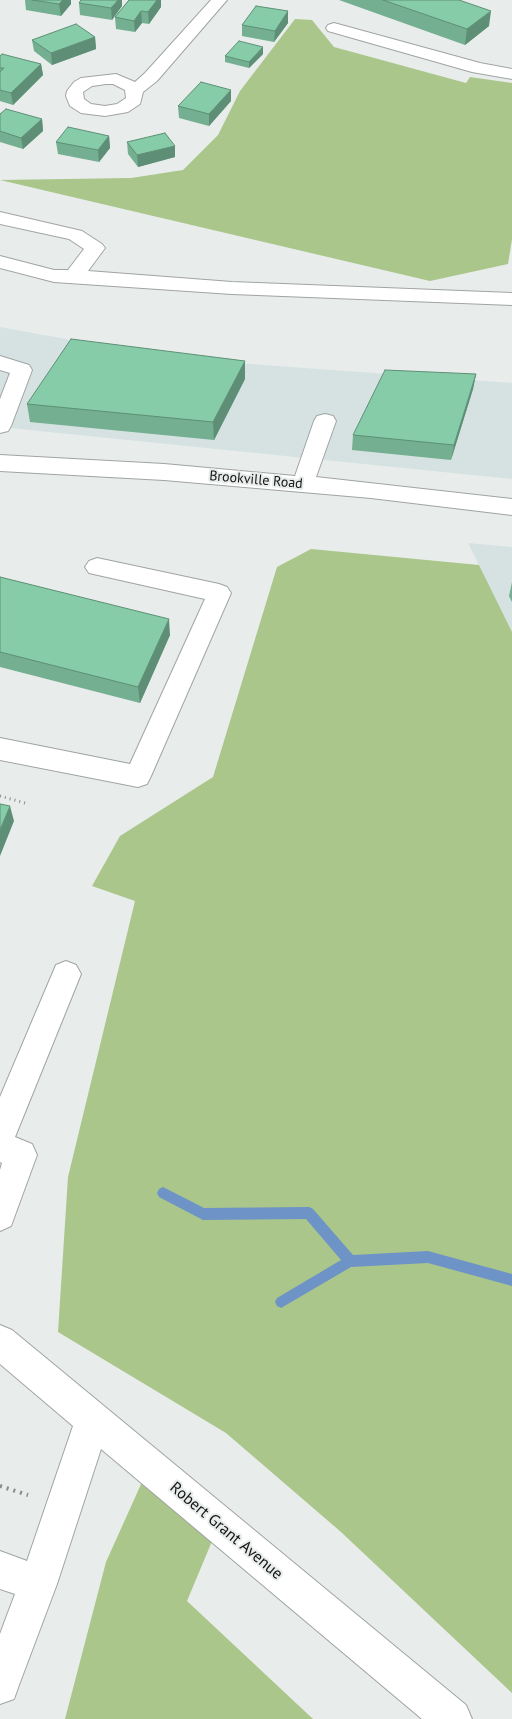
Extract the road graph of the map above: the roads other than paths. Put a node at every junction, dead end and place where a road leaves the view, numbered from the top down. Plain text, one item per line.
1 (219, 0) edge
2 (334, 28) dead end
3 (512, 74) edge
4 (135, 90) dead end
5 (0, 218) edge
6 (0, 262) edge
7 (74, 276) junction
8 (512, 299) edge
9 (0, 363) edge
10 (325, 421) dead end
11 (0, 426) edge
12 (0, 463) edge
13 (304, 484) junction
14 (512, 507) edge
15 (96, 567) dead end
16 (0, 749) edge
17 (66, 974) dead end
18 (0, 1134) edge
19 (0, 1146) edge
20 (0, 1215) edge
21 (0, 1342) edge
22 (93, 1420) junction
23 (0, 1570) edge
24 (38, 1584) junction
25 (0, 1685) edge
26 (452, 1719) edge

1 - 4 street
2 - 3 street
5 - 7 street
6 - 7 street
7 - 8 street
9 - 11 street
10 - 13 street
12 - 13 street, Brookville Road
13 - 14 street, Brookville Road
15 - 16 street
17 - 18 street
19 - 20 street
21 - 22 street, Robert Grant Avenue
22 - 24 street
22 - 26 street, Robert Grant Avenue
23 - 24 street
24 - 25 street

